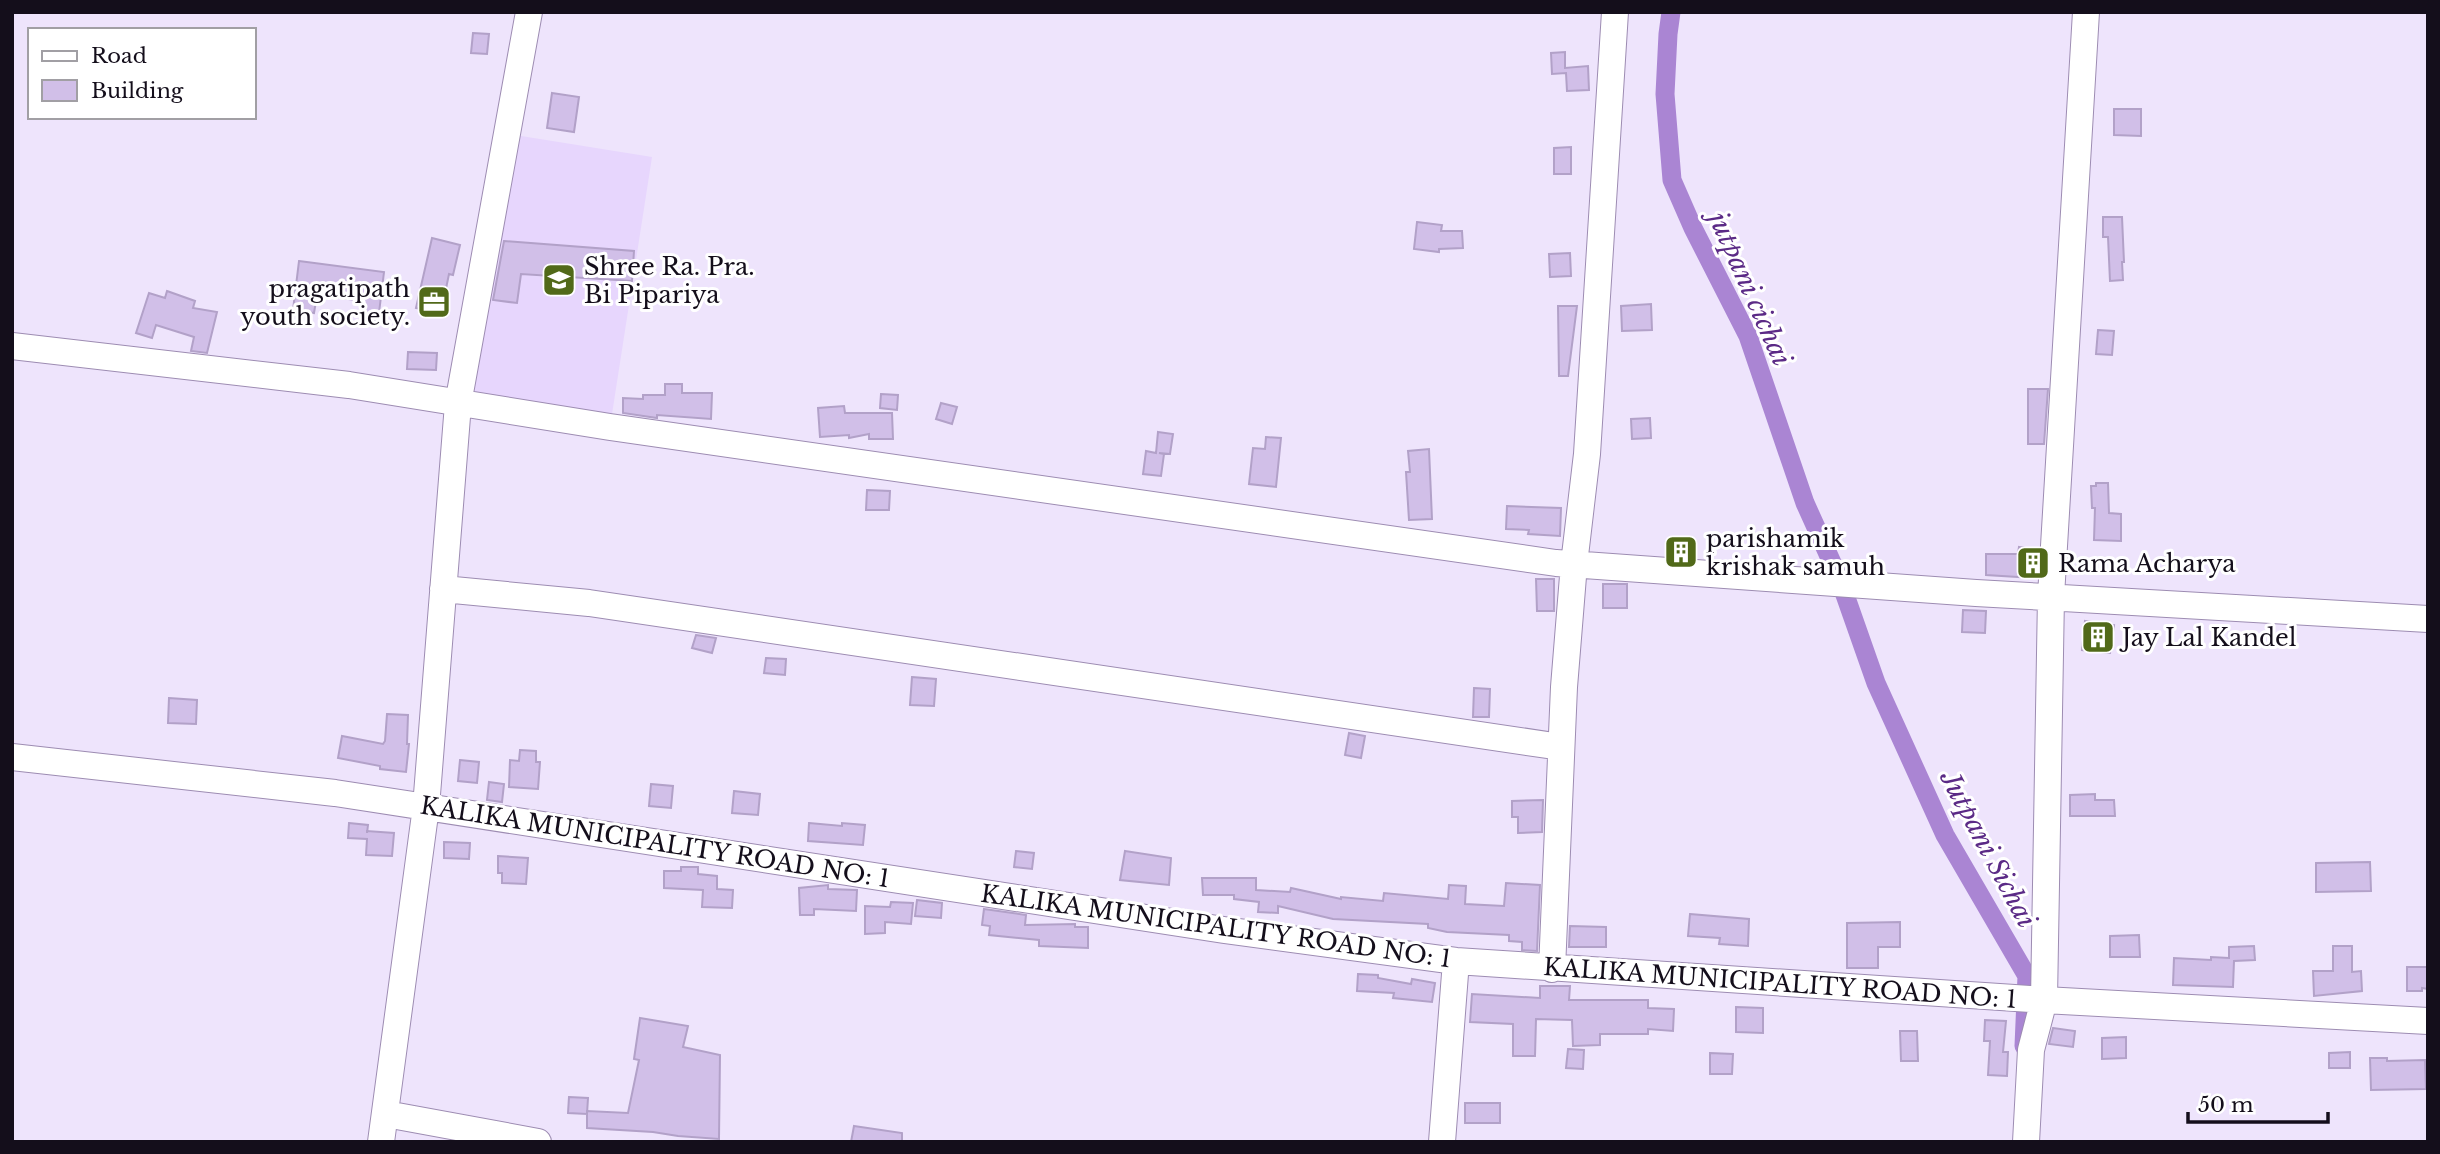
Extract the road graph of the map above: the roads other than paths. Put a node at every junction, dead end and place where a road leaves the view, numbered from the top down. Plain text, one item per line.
1 (529, 12) edge
2 (1615, 12) edge
3 (2086, 12) edge
4 (12, 346) edge
5 (458, 404) junction
6 (1574, 564) junction
7 (443, 589) junction
8 (2052, 596) junction
9 (2428, 619) edge
10 (1561, 747) junction
11 (12, 757) edge
12 (426, 807) junction
13 (1456, 961) junction
14 (1552, 969) junction
15 (2044, 1000) junction
16 (2428, 1021) edge
17 (386, 1114) junction
18 (381, 1142) edge
19 (538, 1142) edge
20 (1442, 1142) edge
21 (2026, 1142) edge

1 - 5 street
2 - 6 street
3 - 8 street
4 - 5 street
5 - 6 street
5 - 7 street
6 - 8 street
6 - 10 street
7 - 10 street
7 - 12 street
8 - 9 street
8 - 15 street
10 - 14 street
11 - 12 street, KALIKA MUNICIPALITY ROAD NO: 1
12 - 13 street, KALIKA MUNICIPALITY ROAD NO: 1
12 - 17 street
13 - 14 street, KALIKA MUNICIPALITY ROAD NO: 1
13 - 20 street
14 - 15 street, KALIKA MUNICIPALITY ROAD NO: 1
15 - 16 street, KALIKA MUNICIPALITY ROAD NO: 1
15 - 21 street
17 - 18 street
17 - 19 street

